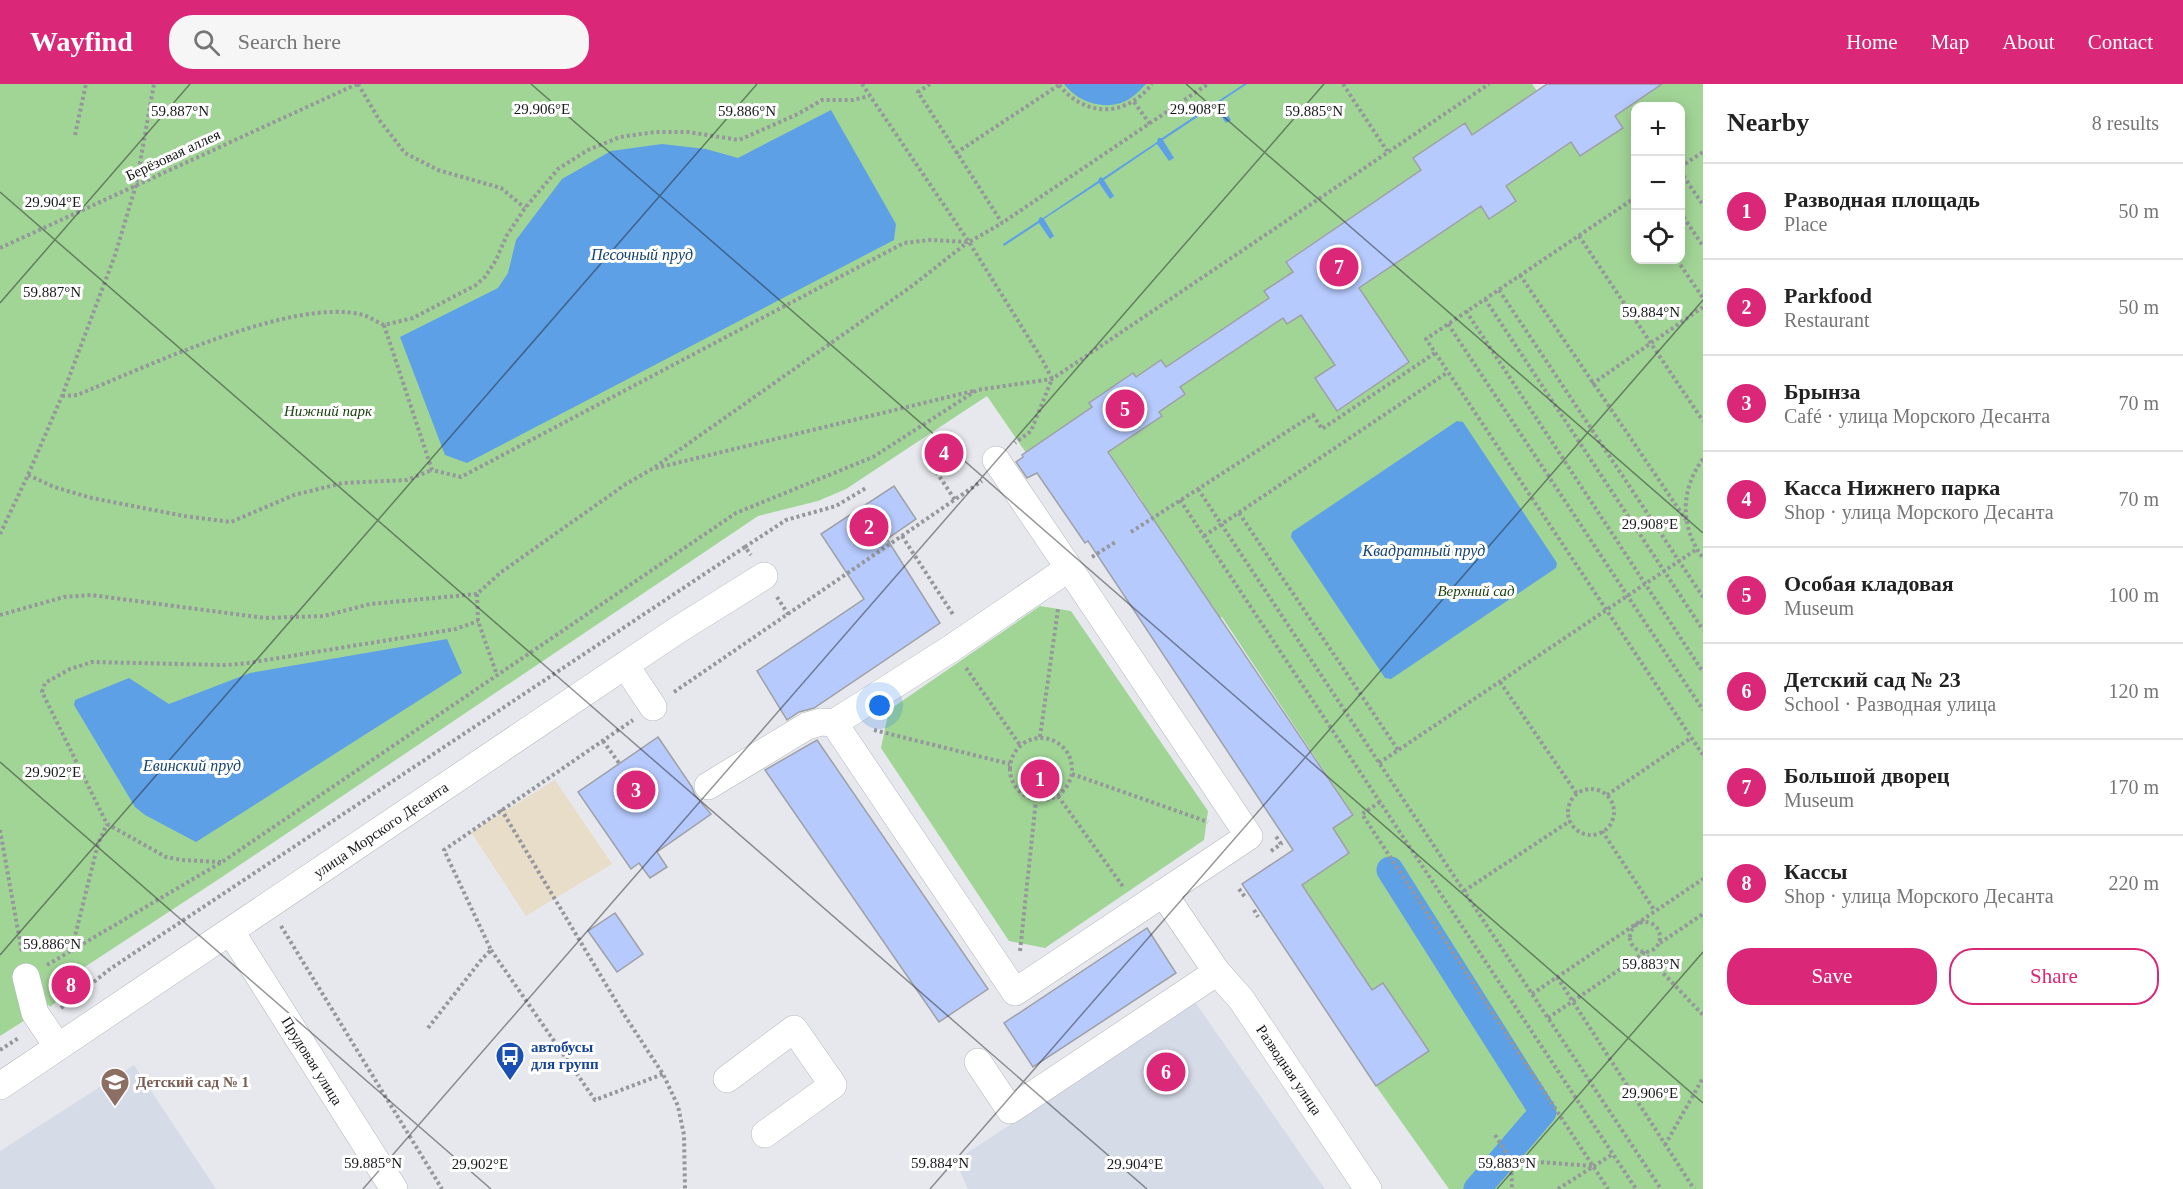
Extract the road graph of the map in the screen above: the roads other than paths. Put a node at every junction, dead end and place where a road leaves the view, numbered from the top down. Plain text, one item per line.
1 (996, 460) dead end
2 (1070, 568) junction
3 (764, 576) dead end
4 (625, 665) junction
5 (653, 706) dead end
6 (834, 723) junction
7 (708, 786) dead end
8 (1163, 893) junction
9 (231, 932) junction
10 (1211, 963) junction
11 (26, 977) road end
12 (58, 1047) junction
13 (978, 1062) dead end
14 (727, 1079) dead end
15 (0, 1086) edge
16 (765, 1134) dead end
17 (394, 1189) edge
18 (1368, 1189) edge

1 - 2 street
2 - 6 street
2 - 8 street
3 - 4 street, улица Морского Десанта
4 - 5 street
4 - 9 street, улица Морского Десанта
6 - 7 street
6 - 8 street
8 - 10 street, Разводная улица
9 - 12 street, улица Морского Десанта
9 - 17 street, Прудовая улица
10 - 13 street
10 - 18 street, Разводная улица
11 - 12 street
12 - 15 street, улица Морского Десанта
14 - 16 street

